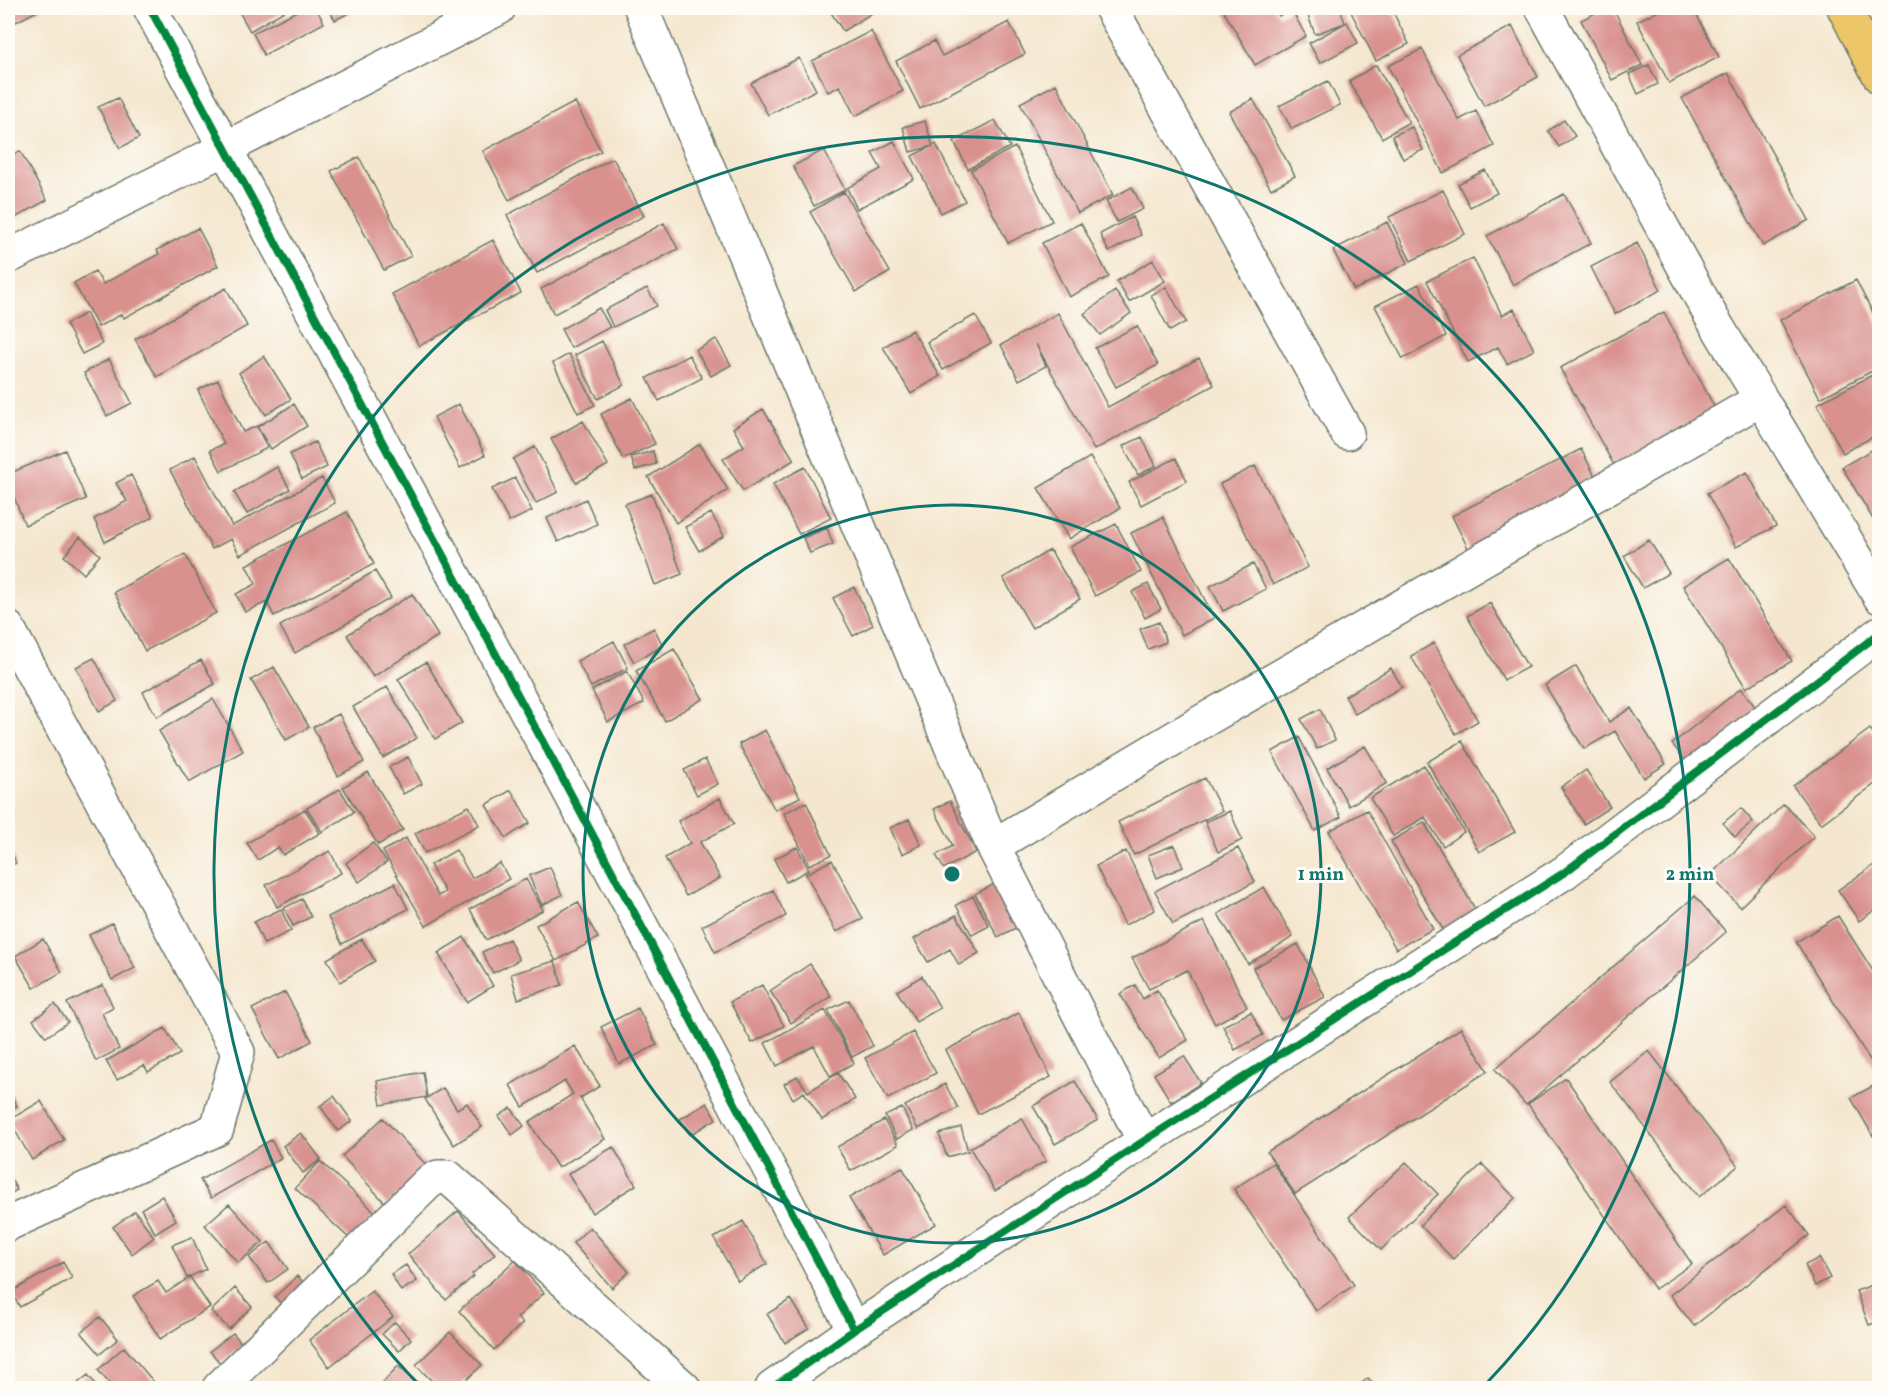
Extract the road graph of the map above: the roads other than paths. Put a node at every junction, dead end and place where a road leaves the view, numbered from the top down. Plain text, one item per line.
1 (150, 8) edge
2 (499, 8) edge
3 (641, 8) edge
4 (1111, 8) edge
5 (1542, 8) edge
6 (1844, 8) edge
7 (1880, 77) edge
8 (226, 148) junction
9 (8, 257) edge
10 (1761, 399) junction
11 (1347, 432) dead end
12 (1880, 597) edge
13 (8, 628) edge
14 (1880, 633) edge
15 (993, 846) junction
16 (1144, 1141) junction
17 (8, 1224) edge
18 (854, 1330) junction
19 (219, 1389) edge
20 (684, 1389) edge
21 (772, 1389) edge

1 - 8 street
2 - 8 street
3 - 15 street
4 - 11 street
5 - 10 street
6 - 7 highway
8 - 9 street
8 - 18 street
10 - 12 street
10 - 15 street
13 - 17 street
14 - 16 street
15 - 16 street
16 - 18 street
18 - 21 street
19 - 20 street

